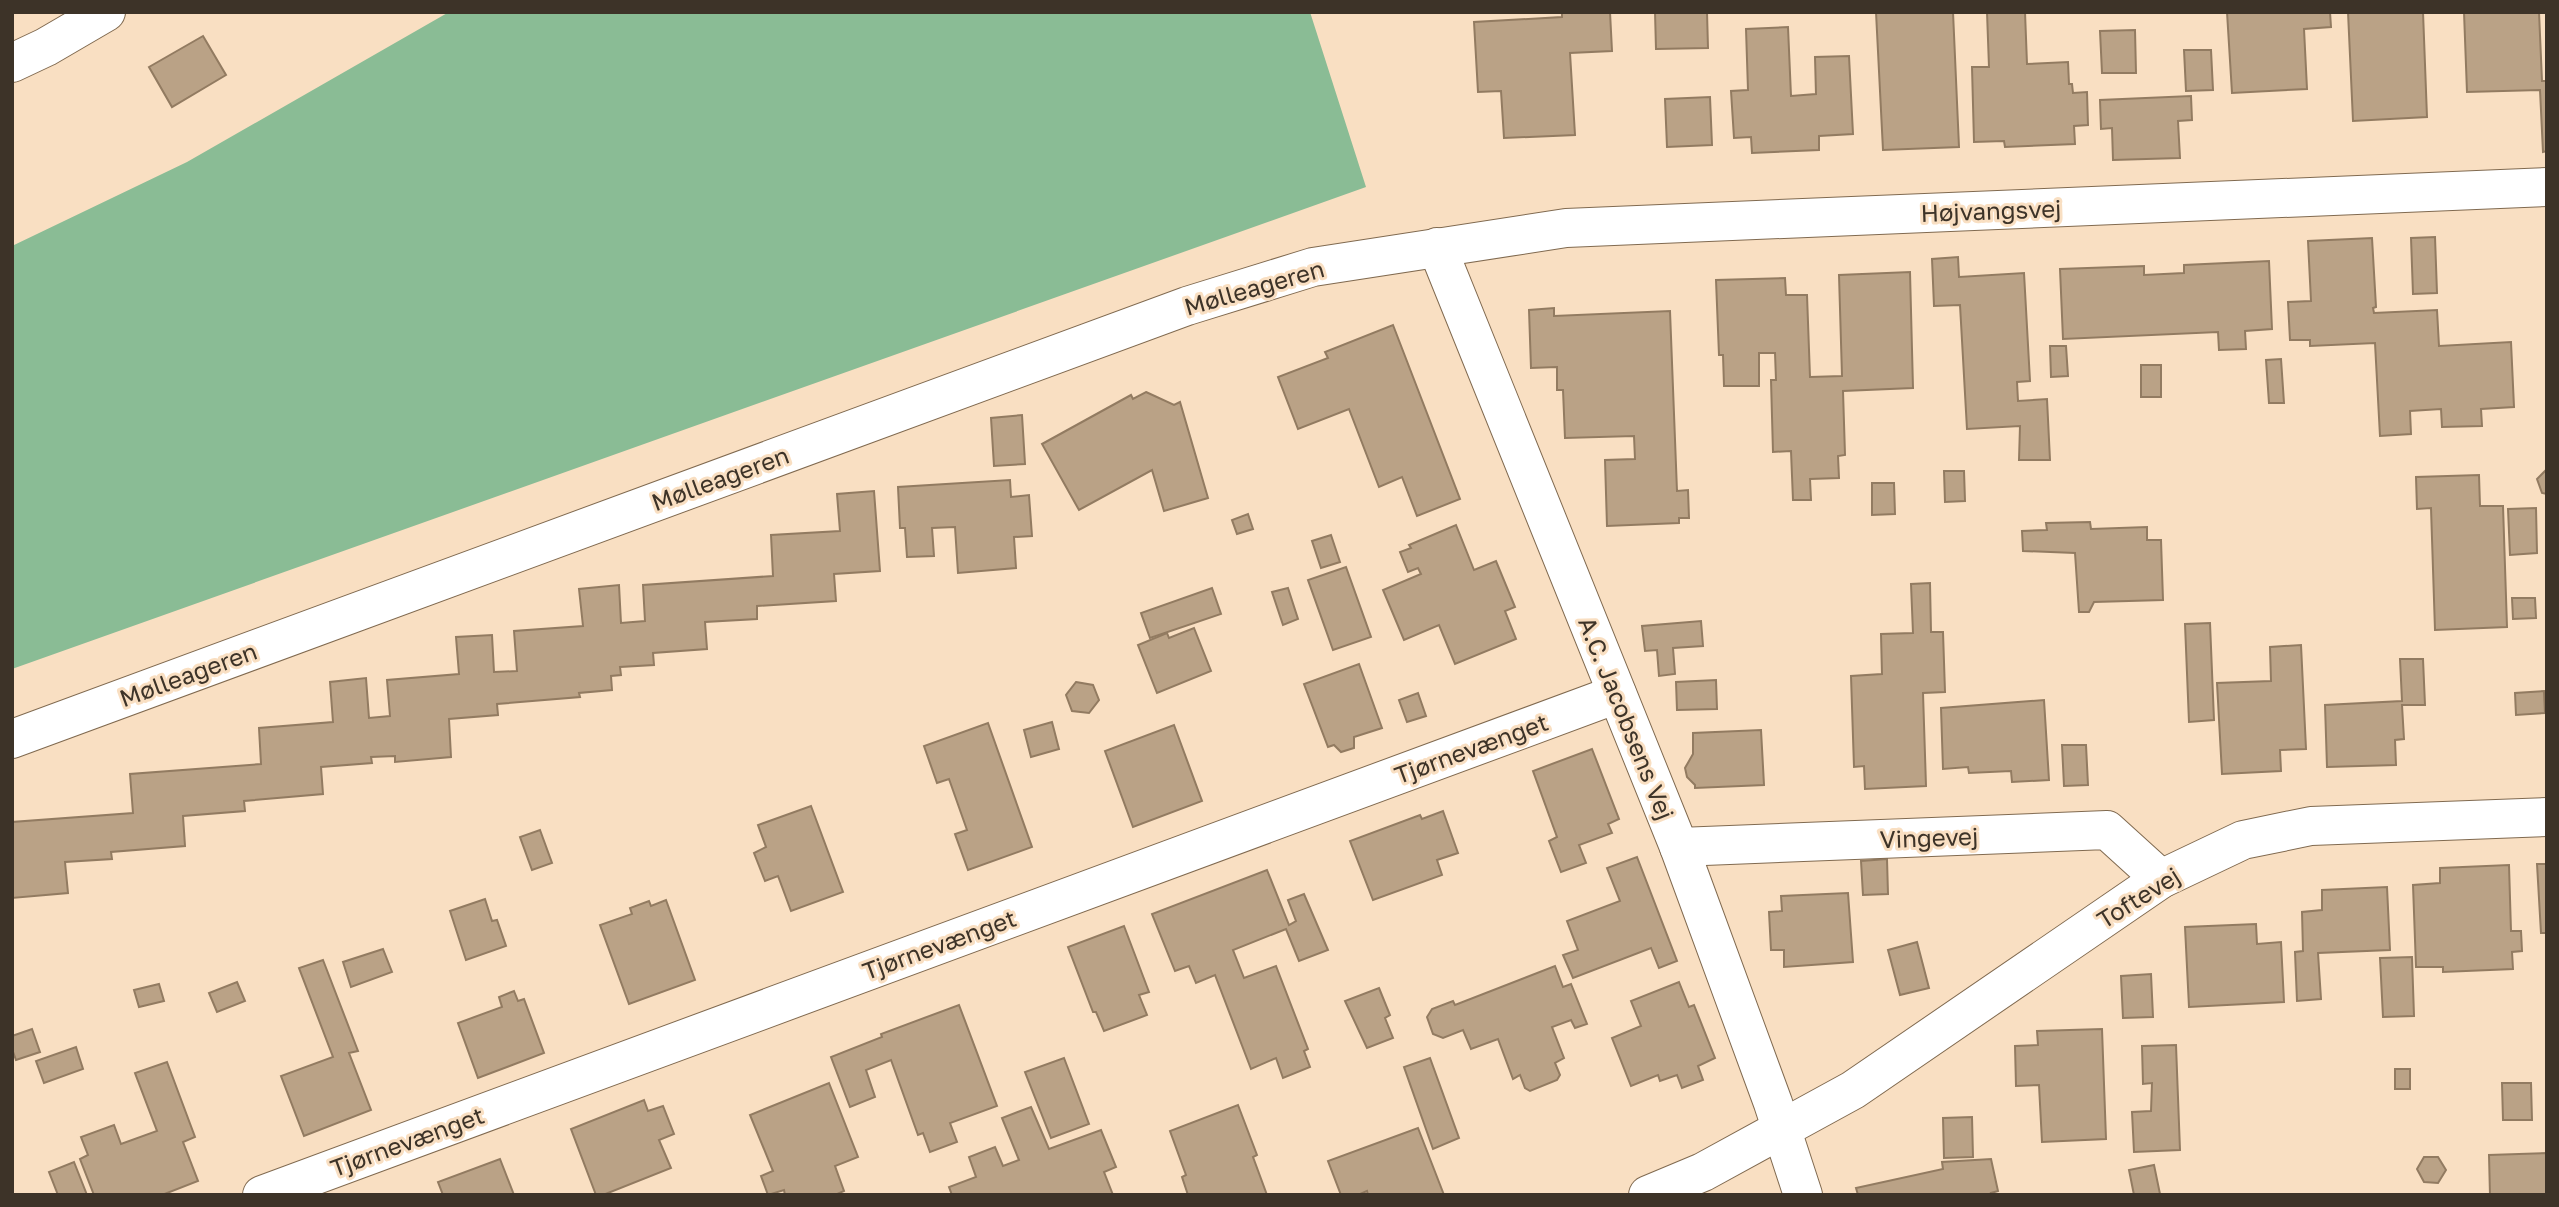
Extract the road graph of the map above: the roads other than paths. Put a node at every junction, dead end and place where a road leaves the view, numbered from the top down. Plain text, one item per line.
1 (106, 12) edge
2 (12, 63) edge
3 (2547, 187) edge
4 (1437, 247) junction
5 (1617, 694) junction
6 (12, 739) edge
7 (2547, 817) edge
8 (1679, 847) junction
9 (2161, 879) junction
10 (1782, 1127) junction
11 (262, 1195) edge
12 (1648, 1195) edge
13 (1803, 1195) edge

1 - 2 street
3 - 4 street, Højvangsvej
4 - 5 street, A.C. Jacobsens Vej
4 - 6 street, Mølleageren
5 - 8 street, A.C. Jacobsens Vej
5 - 11 street, Tjørnevænget
7 - 9 street, Toftevej
8 - 9 street, Vingevej
8 - 10 street, A.C. Jacobsens Vej
9 - 10 street, Toftevej
10 - 12 street, Toftevej
10 - 13 street, A.C. Jacobsens Vej

